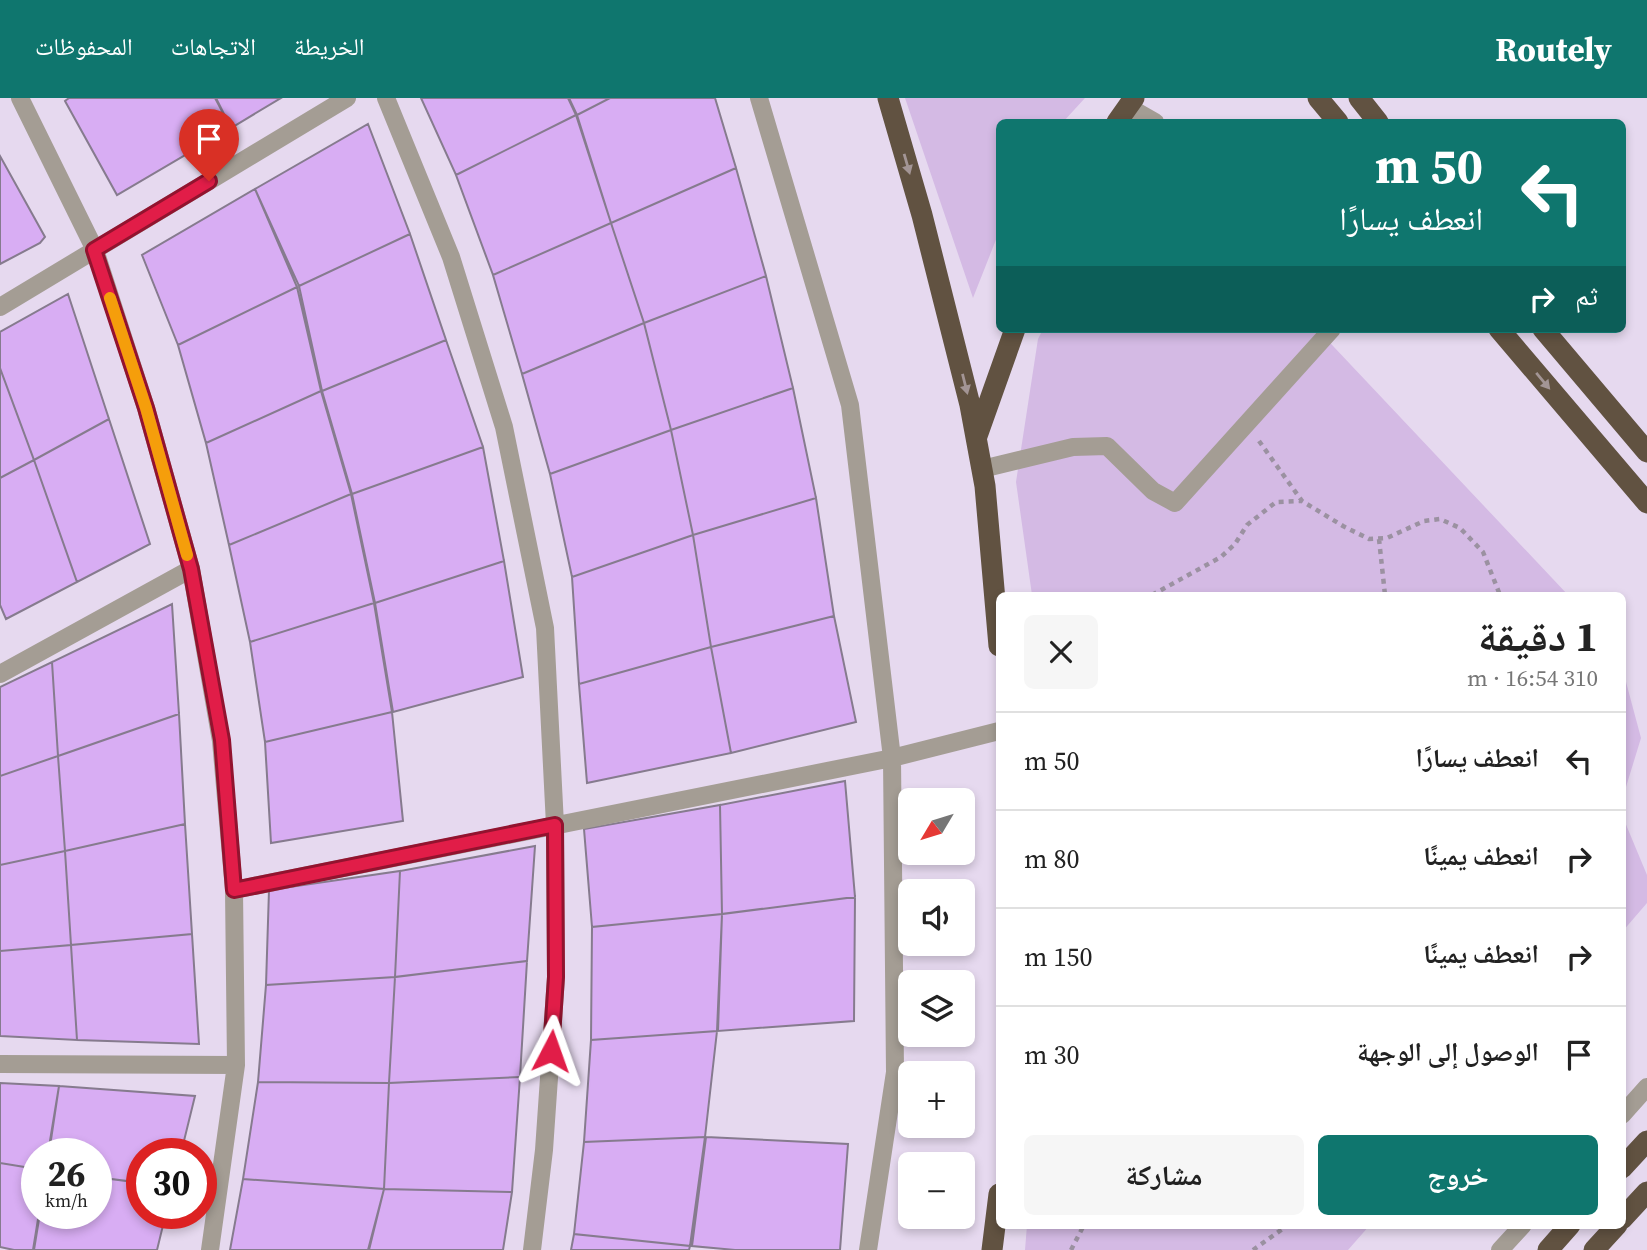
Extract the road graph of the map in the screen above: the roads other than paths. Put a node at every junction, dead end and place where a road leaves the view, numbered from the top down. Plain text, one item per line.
1 (20, 98) edge
2 (347, 98) edge
3 (386, 98) edge
4 (760, 98) edge
5 (888, 98) edge
6 (1318, 98) edge
7 (1359, 98) edge
8 (1126, 109) edge
9 (1148, 119) edge
10 (1336, 119) edge
11 (1376, 119) edge
12 (94, 250) junction
13 (0, 307) edge
14 (1014, 333) edge
15 (1328, 333) edge
16 (1502, 333) edge
17 (1545, 333) edge
18 (976, 439) junction
19 (1647, 452) edge
20 (982, 469) junction
21 (1647, 503) edge
22 (191, 569) junction
23 (996, 615) edge
24 (0, 674) edge
25 (996, 732) edge
26 (892, 758) junction
27 (555, 825) junction
28 (234, 890) junction
29 (0, 1064) edge
30 (236, 1065) junction
31 (1647, 1087) edge
32 (1626, 1111) edge
33 (1647, 1141) edge
34 (1626, 1164) edge
35 (1647, 1192) edge
36 (1626, 1215) edge
37 (996, 1218) edge
38 (1519, 1229) edge
39 (1566, 1229) edge
40 (1613, 1229) edge
41 (210, 1250) edge
42 (532, 1250) edge
43 (868, 1250) edge
44 (992, 1250) edge
45 (1500, 1250) edge
46 (1548, 1250) edge
47 (1594, 1250) edge

1 - 12 street
2 - 12 street
3 - 27 street
4 - 26 street
5 -> 18 highway
6 - 10 highway
7 - 11 highway
8 - 9 street
12 - 13 street
12 - 22 street
14 - 18 highway
15 - 20 street
16 -> 21 highway
17 - 19 highway
18 - 20 highway
20 - 23 highway
22 - 24 street
22 - 28 street
25 - 26 street
26 - 27 street
26 - 43 street
27 - 28 street
27 - 42 street
28 - 30 street
29 - 30 street
30 - 41 street
31 - 32 street
33 - 34 highway
35 - 36 highway
37 - 44 highway
38 - 45 street
39 - 46 highway
40 - 47 highway

